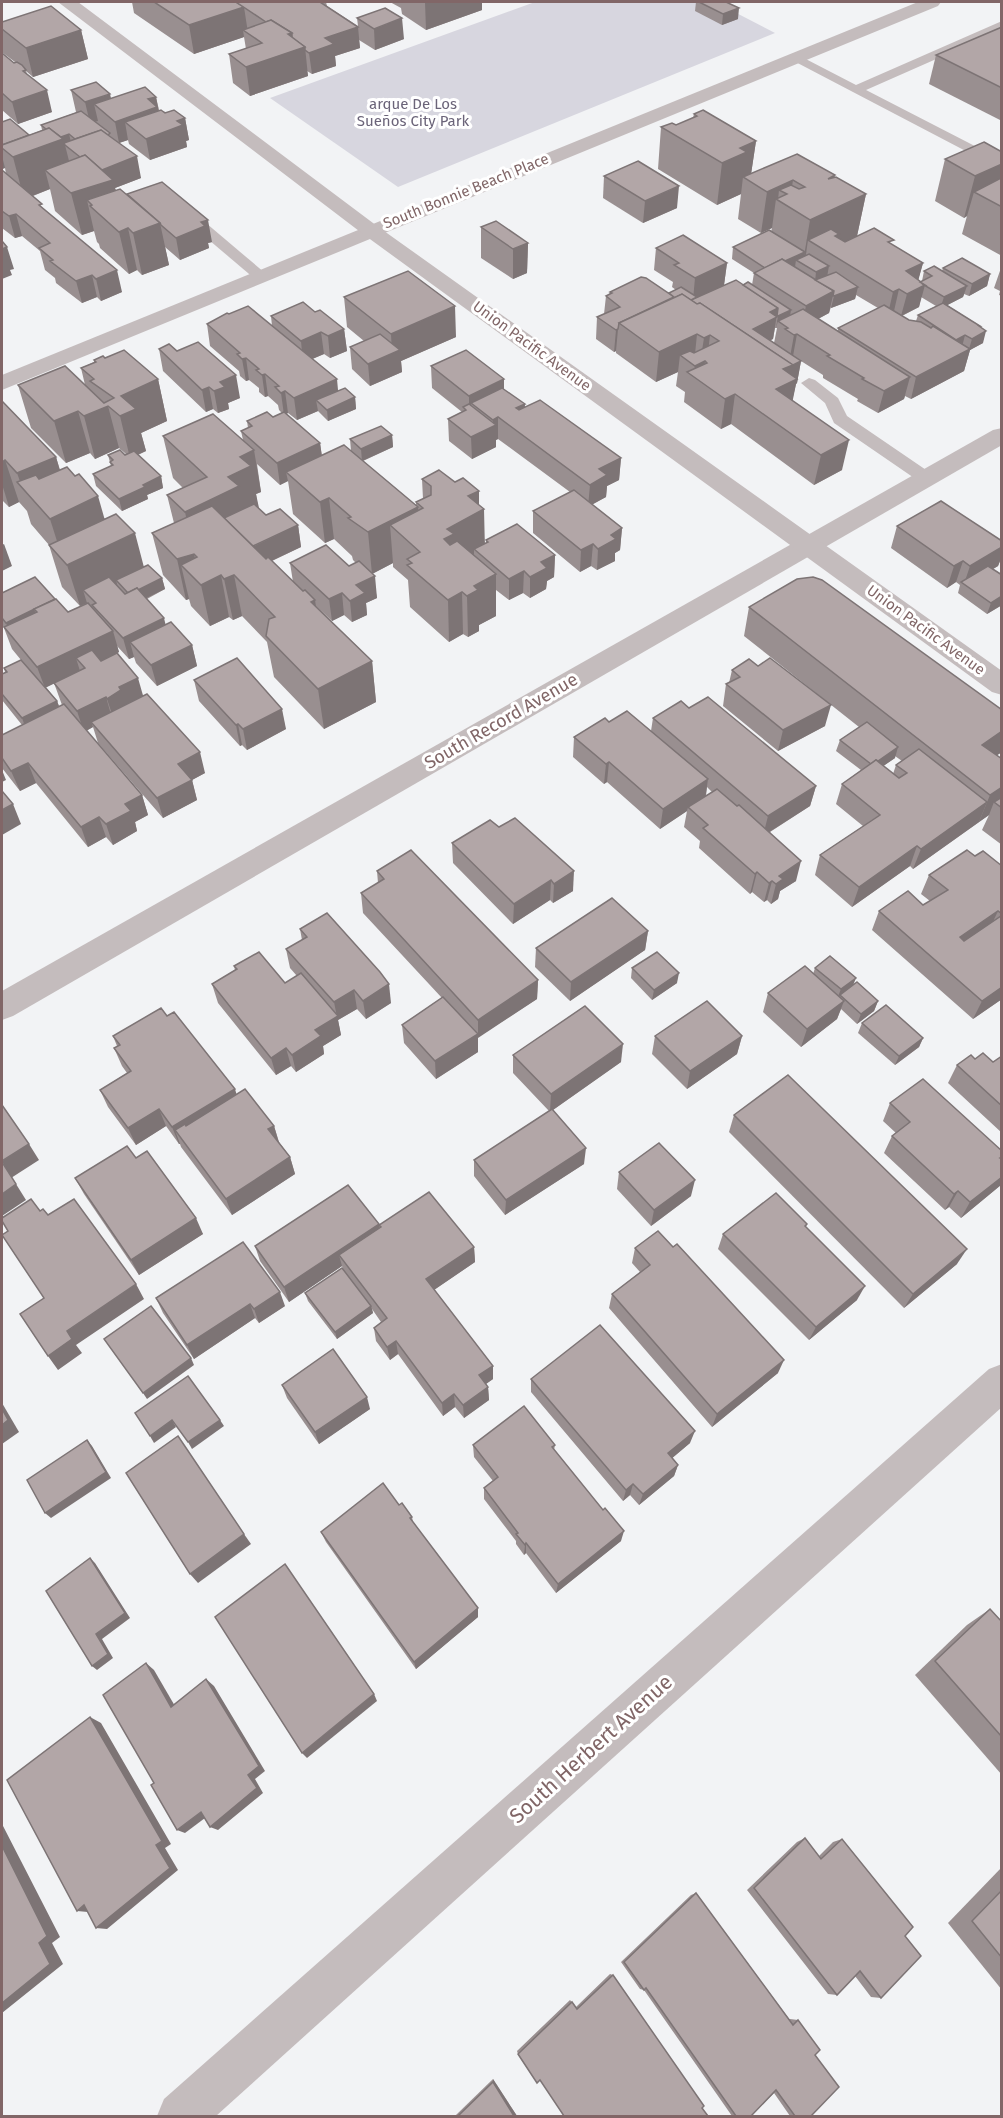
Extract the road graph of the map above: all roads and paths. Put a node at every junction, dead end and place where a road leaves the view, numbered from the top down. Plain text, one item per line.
1 (932, 2) edge
2 (69, 5) edge
3 (1002, 25) edge
4 (794, 58) junction
5 (857, 89) junction
6 (1002, 166) edge
7 (173, 202) edge
8 (370, 230) junction
9 (260, 276) junction
10 (2, 382) edge
11 (809, 383) dead end
12 (1002, 435) edge
13 (926, 478) junction
14 (810, 545) junction
15 (1002, 686) edge
16 (2, 1007) edge
17 (1002, 1382) edge
18 (181, 2116) edge

1 - 4 street, South Bonnie Beach Place
2 - 8 street, Union Pacific Avenue
3 - 5 lane
4 - 5 lane
4 - 8 street, South Bonnie Beach Place
5 - 6 lane
7 - 9 lane
8 - 9 street, South Bonnie Beach Place
8 - 14 street, Union Pacific Avenue
9 - 10 street, South Bonnie Beach Place
11 - 13 lane
12 - 13 street, South Record Avenue
13 - 14 street, South Record Avenue
14 - 15 street, Union Pacific Avenue
14 - 16 street, South Record Avenue
17 - 18 street, South Herbert Avenue

